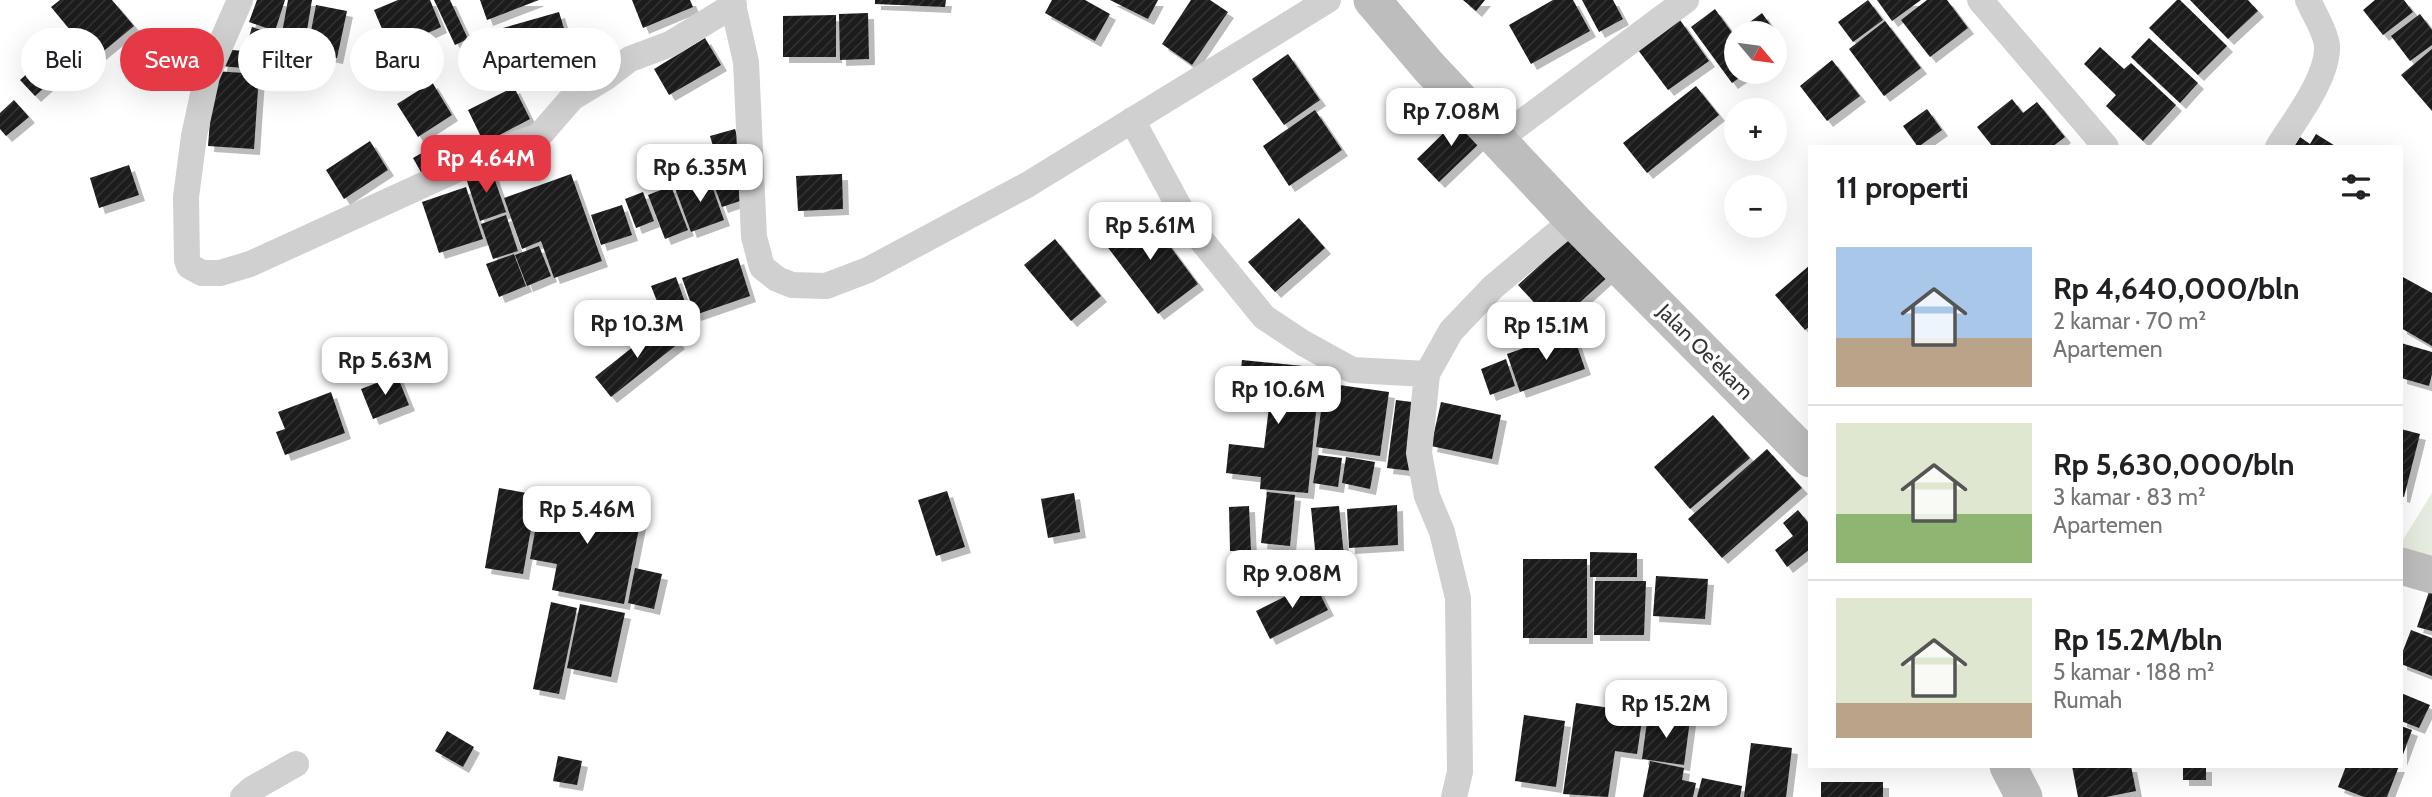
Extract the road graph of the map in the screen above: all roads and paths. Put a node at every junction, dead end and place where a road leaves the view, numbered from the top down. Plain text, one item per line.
1 (240, 0) edge
2 (1328, 0) edge
3 (1372, 0) edge
4 (1686, 0) edge
5 (1980, 0) edge
6 (2308, 0) edge
7 (733, 2) edge
8 (1132, 120) junction
9 (1498, 141) junction
10 (2104, 145) edge
11 (2279, 145) edge
12 (1573, 220) junction
13 (1427, 374) junction
14 (1808, 457) edge
15 (2403, 567) edge
16 (2432, 575) edge
17 (296, 764) dead end
18 (2009, 768) edge
19 (243, 797) edge
20 (1454, 797) edge
21 (2024, 797) edge

1 - 7 street
2 - 8 street
3 - 9 street, Jalan Oe'ekam
4 - 9 street
5 - 10 street
6 - 11 street
7 - 8 street
8 - 13 street
9 - 12 street, Jalan Oe'ekam
12 - 13 street
12 - 14 street, Jalan Oe'ekam
13 - 20 street
15 - 16 street
17 - 19 street
18 - 21 street

